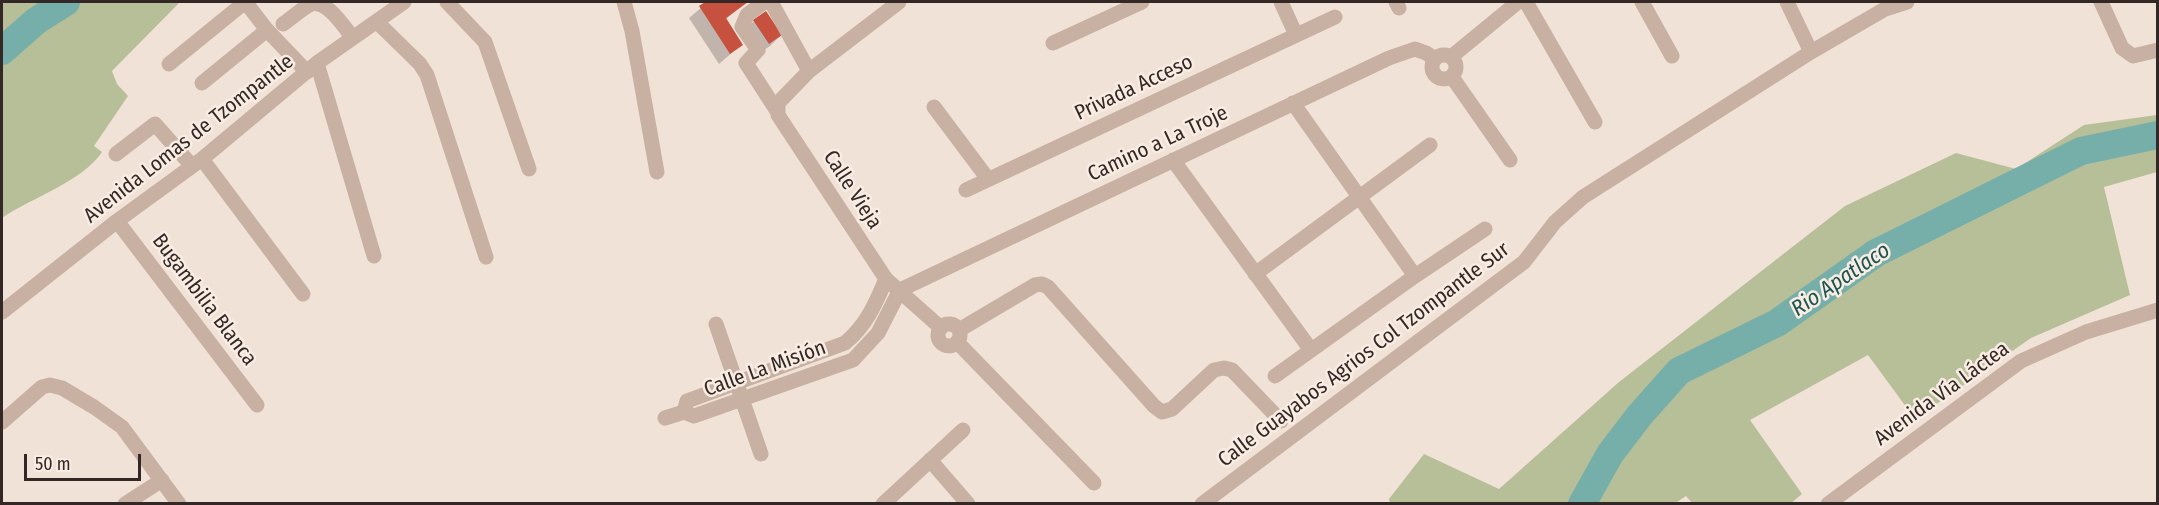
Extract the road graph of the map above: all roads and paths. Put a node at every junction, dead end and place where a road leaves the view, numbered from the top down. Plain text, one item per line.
1 (404, 2) edge
2 (447, 2) edge
3 (624, 2) edge
4 (772, 2) edge
5 (899, 2) edge
6 (1142, 2) edge
7 (1281, 2) edge
8 (1518, 2) edge
9 (1526, 2) edge
10 (1642, 2) edge
11 (1787, 2) edge
12 (1907, 2) edge
13 (2102, 2) edge
14 (1335, 17) dead end
15 (376, 22) junction
16 (283, 24) dead end
17 (267, 30) junction
18 (1296, 35) junction
19 (353, 38) junction
20 (1053, 44) dead end
21 (2157, 50) edge
22 (1811, 52) junction
23 (1672, 56) dead end
24 (1452, 57) junction
25 (1435, 59) junction
26 (169, 64) dead end
27 (312, 68) junction
28 (809, 71) junction
29 (1452, 76) junction
30 (202, 83) dead end
31 (1293, 103) junction
32 (934, 106) dead end
33 (777, 109) junction
34 (1595, 122) dead end
35 (1430, 145) dead end
36 (116, 154) dead end
37 (1173, 160) junction
38 (1510, 160) dead end
39 (197, 162) junction
40 (529, 169) dead end
41 (657, 172) dead end
42 (988, 179) junction
43 (966, 190) dead end
44 (1359, 198) junction
45 (117, 221) junction
46 (1485, 229) dead end
47 (374, 256) dead end
48 (486, 256) dead end
49 (1255, 274) junction
50 (1415, 276) junction
51 (886, 279) junction
52 (900, 290) junction
53 (303, 294) dead end
54 (2157, 310) edge
55 (2, 312) edge
56 (716, 324) dead end
57 (859, 332) junction
58 (958, 336) junction
59 (870, 344) junction
60 (1311, 350) junction
61 (1275, 376) dead end
62 (736, 382) junction
63 (742, 399) junction
64 (256, 405) dead end
65 (684, 412) junction
66 (665, 418) dead end
67 (1281, 421) dead end
68 (2, 422) edge
69 (963, 430) dead end
70 (761, 454) dead end
71 (930, 460) junction
72 (162, 480) junction
73 (1094, 483) dead end
74 (125, 504) edge
75 (179, 504) edge
76 (883, 504) edge
77 (968, 504) edge
78 (1202, 504) edge
79 (1828, 504) edge

1 - 15 street, Avenida Lomas de Tzompantle
2 - 40 street
3 - 41 street
4 - 28 street
4 - 33 street, Calle Vieja
5 - 28 street
6 - 20 street
7 - 18 street
8 - 24 street
9 - 34 street
10 - 23 street
11 - 22 street
12 - 22 street, Calle Guayabos Agrios Col Tzompantle Sur
13 - 21 street
14 - 18 street, Privada Acceso
15 - 19 street, Avenida Lomas de Tzompantle
15 - 48 street
16 - 19 street
17 - 26 street
17 - 27 street
17 - 30 street
18 - 42 street, Privada Acceso
19 - 27 street, Avenida Lomas de Tzompantle
22 - 78 street, Calle Guayabos Agrios Col Tzompantle Sur
24 - 25 street
24 - 29 street
25 - 29 street
25 - 31 street, Camino a La Troje
27 - 39 street, Avenida Lomas de Tzompantle
27 - 47 street
28 - 33 street
29 - 38 street
31 - 37 street, Camino a La Troje
31 - 44 street
32 - 42 street
33 - 51 street, Calle Vieja
35 - 44 street
36 - 39 street
37 - 49 street
37 - 52 street, Camino a La Troje
39 - 45 street, Avenida Lomas de Tzompantle
39 - 53 street
42 - 43 street, Privada Acceso
44 - 49 street
44 - 50 street
45 - 55 street, Avenida Lomas de Tzompantle
45 - 64 street, Bugambilia Blanca
46 - 50 street
49 - 60 street
50 - 60 street
51 - 52 street, Calle Vieja
51 - 57 street
52 - 58 street, Calle Vieja
52 - 59 street, Calle La Misión
54 - 79 street, Avenida Vía Láctea
56 - 62 street
57 - 59 street
57 - 62 street, Calle La Misión
58 - 67 street
58 - 73 street
59 - 63 street, Calle La Misión
60 - 61 street
62 - 63 street
62 - 65 street, Calle La Misión
63 - 65 street, Calle La Misión
63 - 70 street
65 - 66 street
68 - 72 street
69 - 71 street
71 - 76 street
71 - 77 street
72 - 74 street
72 - 75 street

